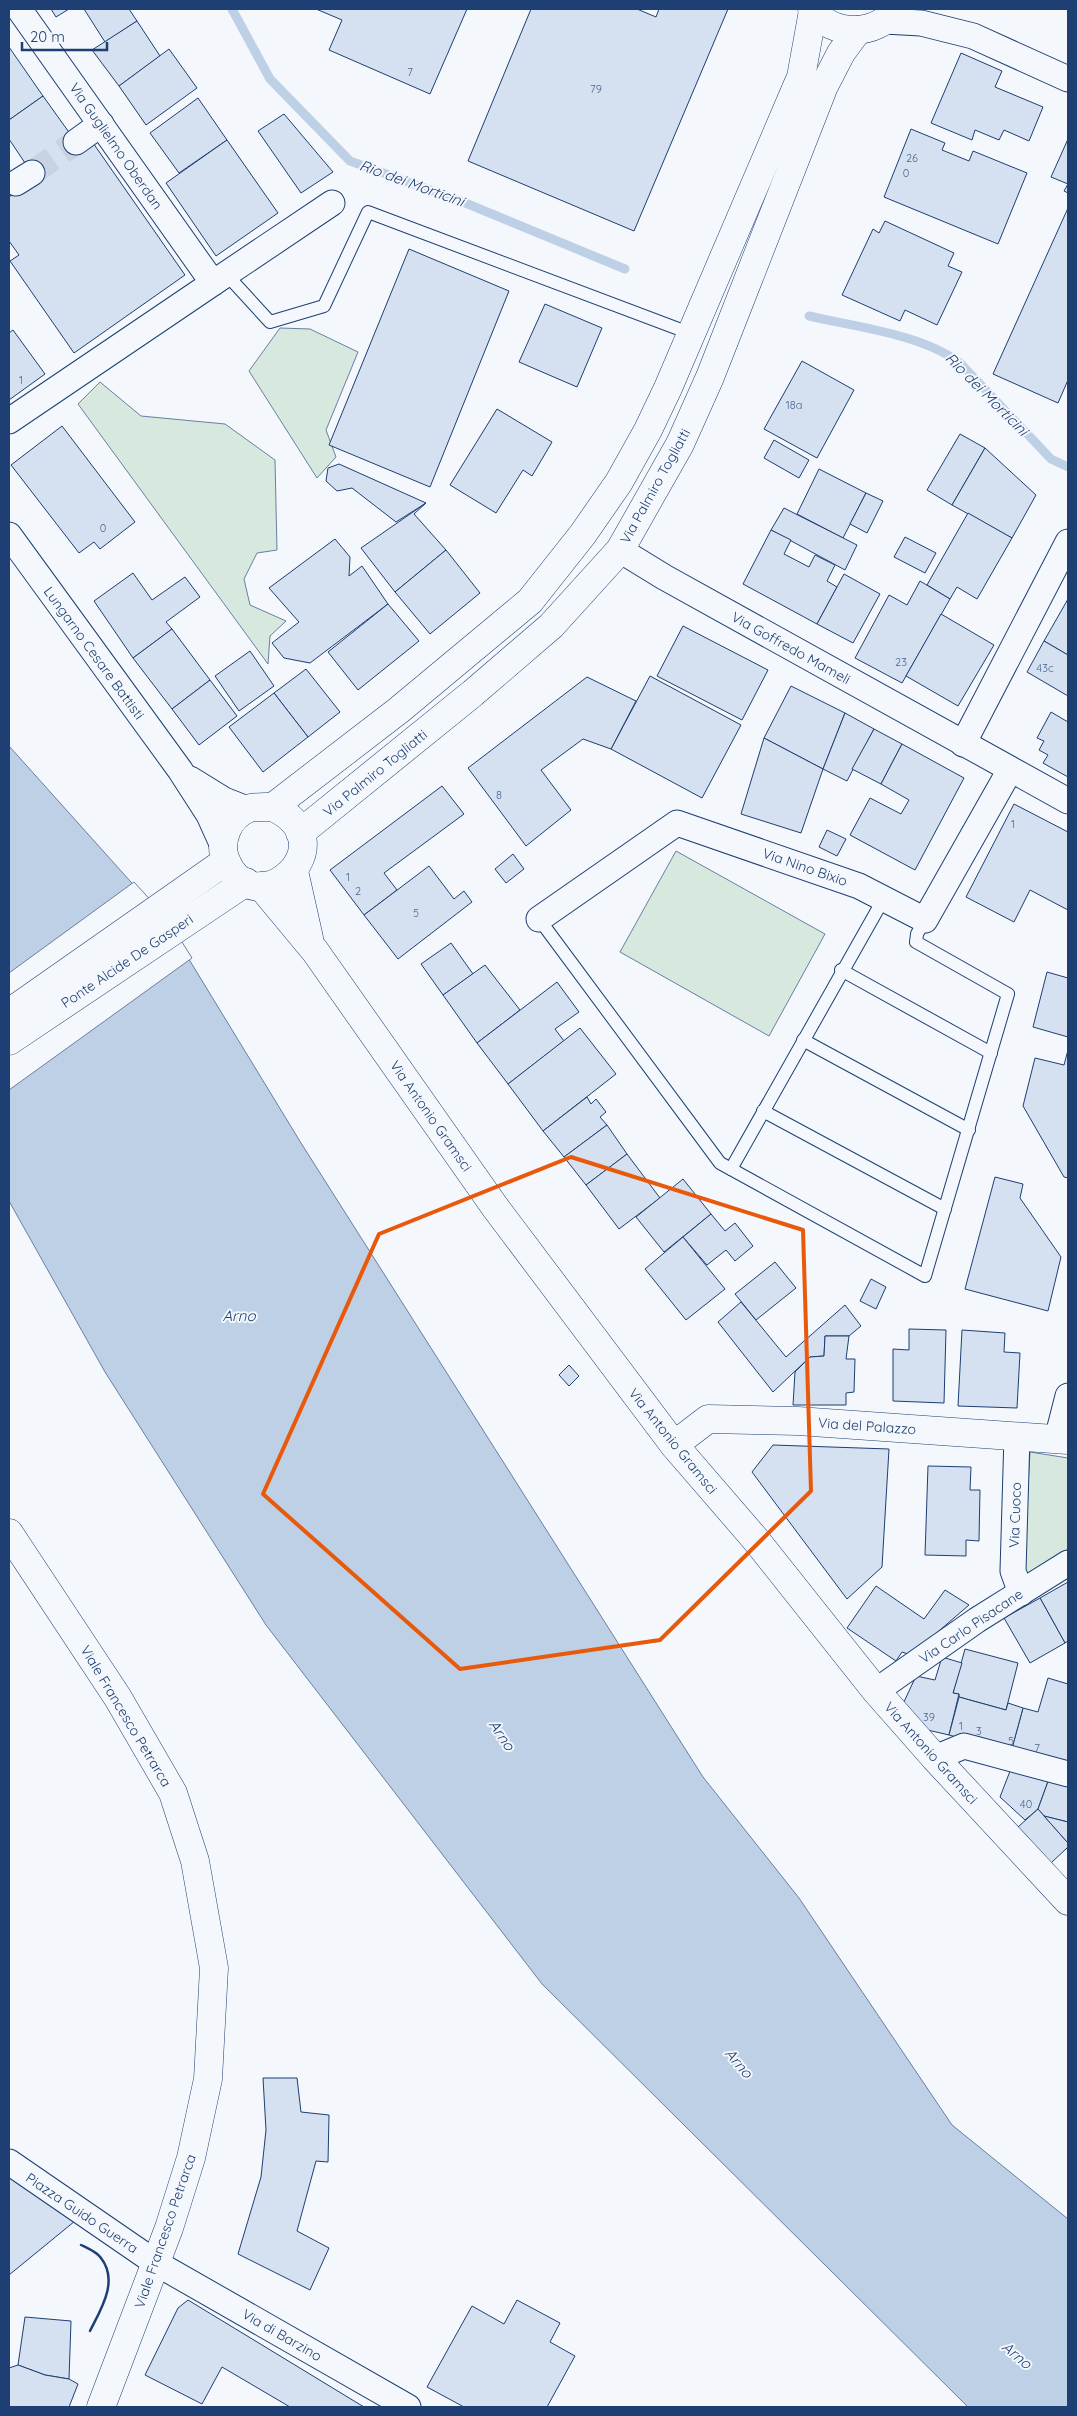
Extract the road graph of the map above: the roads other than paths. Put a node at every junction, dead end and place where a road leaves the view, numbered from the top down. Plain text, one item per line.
1 (20, 9) edge
2 (937, 9) edge
3 (812, 10) edge
4 (890, 15) edge
5 (858, 30) junction
6 (973, 36) junction
7 (1068, 79) edge
8 (101, 124) junction
9 (76, 142) tunnel mouth
10 (332, 203) dead end
11 (219, 278) junction
12 (692, 334) junction
13 (9, 422) edge
14 (9, 535) edge
15 (1068, 542) edge
16 (620, 550) junction
17 (962, 744) junction
18 (180, 770) junction
19 (1010, 770) junction
20 (1068, 801) edge
21 (260, 808) junction
22 (300, 833) junction
23 (225, 853) junction
24 (294, 871) junction
25 (253, 884) junction
26 (883, 900) junction
27 (539, 919) joint
28 (925, 920) junction
29 (314, 951) junction
30 (842, 970) junction
31 (9, 1013) edge
32 (803, 1040) junction
33 (9, 1041) edge
34 (991, 1053) junction
35 (763, 1111) junction
36 (969, 1130) junction
37 (731, 1169) junction
38 (945, 1209) junction
39 (1068, 1396) edge
40 (1017, 1436) junction
41 (1063, 1440) edge
42 (674, 1445) junction
43 (9, 1533) edge
44 (1068, 1564) edge
45 (1021, 1593) junction
46 (876, 1691) junction
47 (935, 1758) junction
48 (1068, 1774) edge
49 (1068, 1901) edge
50 (9, 2162) edge
51 (156, 2263) junction
52 (102, 2407) edge
53 (408, 2407) edge

1 - 8 street, Via Guglielmo Oberdan
2 - 6 street
3 - 5 main road
3 - 12 main road
4 - 5 main road
4 - 6 street
5 - 16 main road, Via Palmiro Togliatti
6 - 7 street
8 - 9 street
8 - 11 street, Via Guglielmo Oberdan
10 - 11 street
11 - 12 lane
11 - 13 street
12 - 21 main road
14 - 18 street, Lungarno Cesare Battisti
15 - 17 street
16 - 17 street, Via Goffredo Mameli
16 - 22 main road, Via Palmiro Togliatti
17 - 19 street, Via Goffredo Mameli
18 - 21 street, Lungarno Cesare Battisti
18 - 23 street, Lungarno Cesare Battisti
19 - 20 street, Via Goffredo Mameli
19 - 28 street
21 - 22 main road
21 - 23 main road
22 - 24 main road
23 - 25 main road
23 - 31 main road, Ponte Alcide De Gasperi
24 - 25 main road
24 - 29 main road, Via Antonio Gramsci
25 - 29 main road, Via Antonio Gramsci
25 - 33 main road, Ponte Alcide De Gasperi
26 - 27 street, Via Nino Bixio
26 - 28 street, Via Nino Bixio
26 - 30 lane
27 - 37 lane
28 - 34 lane
29 - 42 main road, Via Antonio Gramsci
30 - 32 lane
30 - 34 lane
32 - 35 lane
32 - 36 lane
34 - 36 lane
35 - 37 lane
35 - 38 lane
36 - 38 lane
37 - 38 lane
39 - 41 street
40 - 41 main road, Via del Palazzo
40 - 42 main road, Via del Palazzo
40 - 45 street, Via Cuoco
42 - 46 main road, Via Antonio Gramsci
43 - 51 main road, Viale Francesco Petrarca
44 - 45 street, Via Carlo Pisacane
45 - 46 street, Via Carlo Pisacane
46 - 47 main road, Via Antonio Gramsci
47 - 48 street
47 - 49 main road, Via Antonio Gramsci
50 - 51 street, Piazza Guido Guerra
51 - 52 main road, Viale Francesco Petrarca
51 - 53 street, Via di Barzino

